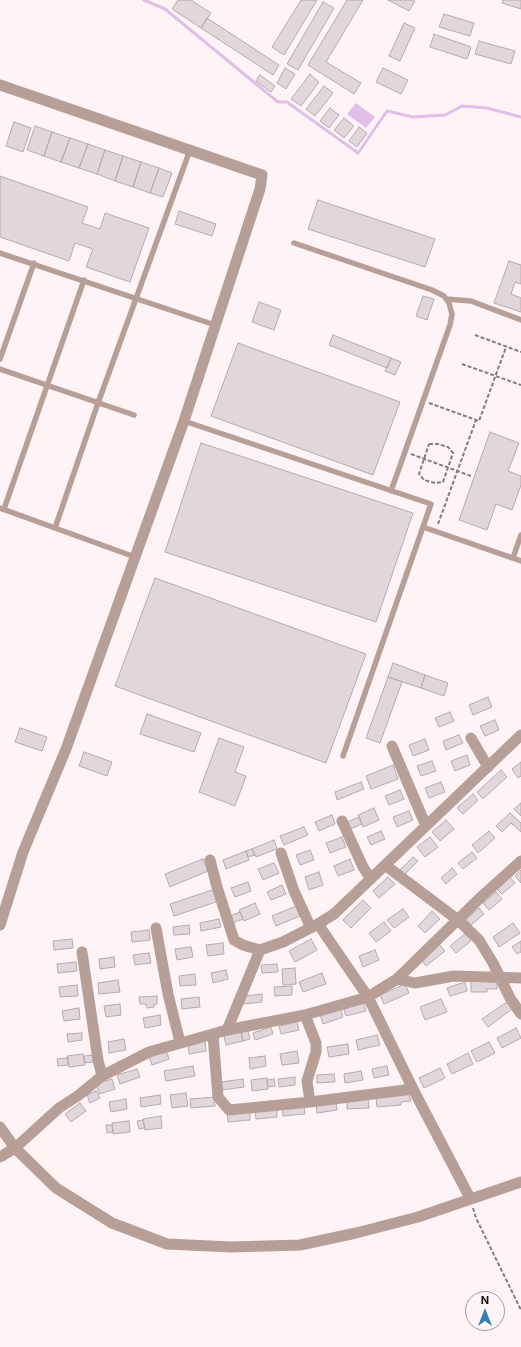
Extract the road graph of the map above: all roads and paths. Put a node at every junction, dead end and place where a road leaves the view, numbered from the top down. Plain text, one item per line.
1 (0, 85) edge
2 (191, 149) junction
3 (294, 243) dead end
4 (0, 253) edge
5 (34, 263) junction
6 (84, 280) junction
7 (136, 298) junction
8 (446, 299) junction
9 (521, 320) edge
10 (215, 326) junction
11 (475, 335) dead end
12 (506, 347) junction
13 (521, 352) edge
14 (0, 359) edge
15 (462, 364) dead end
16 (0, 369) edge
17 (496, 376) junction
18 (521, 385) edge
19 (47, 386) junction
20 (423, 400) junction
21 (98, 403) junction
22 (134, 415) dead end
23 (476, 420) junction
24 (184, 421) junction
25 (405, 451) junction
26 (424, 459) junction
27 (448, 468) junction
28 (457, 471) junction
29 (471, 476) dead end
30 (391, 491) junction
31 (2, 508) edge
32 (423, 527) junction
33 (55, 528) junction
34 (436, 531) junction
35 (521, 535) edge
36 (135, 557) junction
37 (513, 558) junction
38 (521, 561) edge
39 (521, 735) edge
40 (471, 738) dead end
41 (392, 746) dead end
42 (343, 756) dead end
43 (488, 766) junction
44 (342, 821) dead end
45 (426, 826) junction
46 (281, 853) dead end
47 (210, 860) dead end
48 (521, 861) edge
49 (385, 866) junction
50 (371, 879) junction
51 (458, 920) junction
52 (0, 925) edge
53 (314, 926) junction
54 (156, 928) dead end
55 (260, 950) junction
56 (82, 952) dead end
57 (499, 976) junction
58 (521, 978) edge
59 (397, 980) junction
60 (368, 997) junction
61 (521, 1014) edge
62 (305, 1016) junction
63 (227, 1030) junction
64 (213, 1035) junction
65 (180, 1042) junction
66 (102, 1076) junction
67 (413, 1089) junction
68 (310, 1102) junction
69 (0, 1127) edge
70 (15, 1148) junction
71 (0, 1157) edge
72 (521, 1182) edge
73 (470, 1198) junction
74 (521, 1310) edge

1 - 2 street
2 - 7 lane
2 - 10 street
3 - 8 lane
4 - 5 lane
5 - 6 lane
5 - 14 lane
6 - 7 lane
6 - 19 lane
7 - 10 lane
7 - 21 lane
8 - 9 lane
8 - 20 lane
10 - 24 street
11 - 12 path
12 - 13 path
12 - 17 path
15 - 17 path
16 - 19 lane
17 - 18 path
17 - 23 path
19 - 21 lane
19 - 31 lane
20 - 23 path
20 - 25 lane
21 - 22 lane
21 - 33 lane
23 - 28 path
24 - 30 lane
24 - 36 street
25 - 26 path
25 - 30 lane
26 - 27 path
26 - 27 path
26 - 27 path
27 - 28 path
28 - 29 path
28 - 34 path
30 - 32 lane
31 - 33 lane
32 - 34 lane
32 - 42 lane
33 - 36 lane
34 - 37 lane
35 - 37 lane
36 - 52 street
37 - 38 lane
39 - 43 street
40 - 43 street
41 - 45 street
43 - 45 street
44 - 50 street
45 - 49 street
46 - 53 street
47 - 55 street
48 - 51 street
49 - 50 street
49 - 51 street
50 - 53 street
51 - 57 street
51 - 59 street
53 - 55 street
53 - 60 street
54 - 65 street
55 - 63 street
56 - 66 street
57 - 58 street
57 - 59 street
57 - 61 street
59 - 60 street
60 - 62 street
60 - 67 street
62 - 63 street
62 - 68 street
63 - 64 street
64 - 65 street
64 - 68 street
65 - 66 street
66 - 70 street
67 - 68 street
67 - 73 street
69 - 70 street
70 - 71 street
70 - 73 street
72 - 73 street
73 - 74 path

